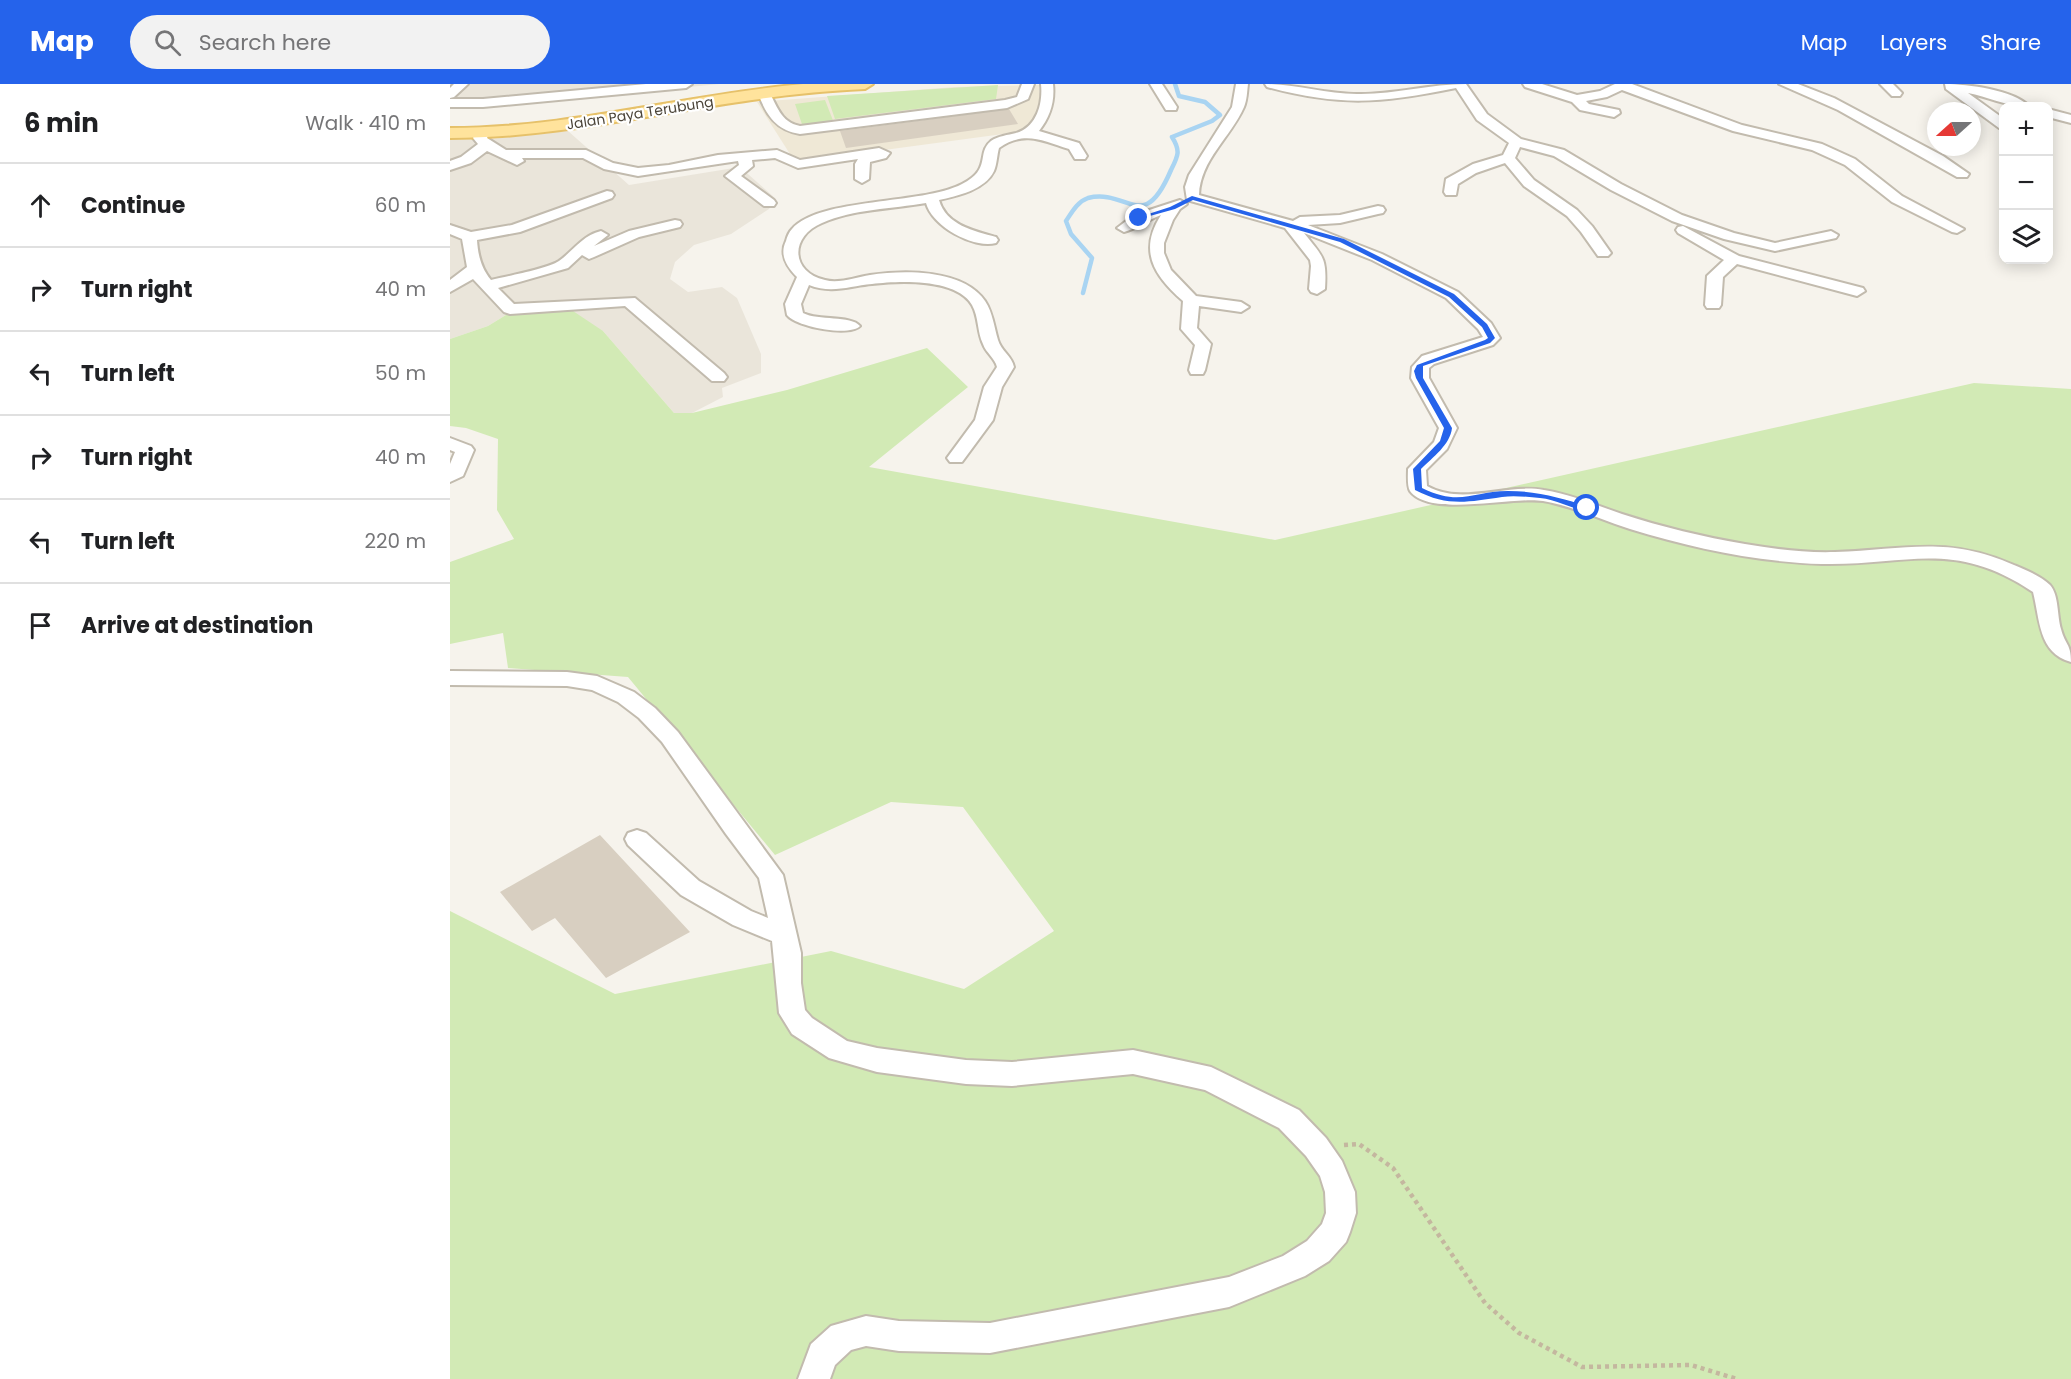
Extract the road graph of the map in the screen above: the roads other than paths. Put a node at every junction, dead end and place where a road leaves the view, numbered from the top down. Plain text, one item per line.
1 (462, 84) edge
2 (545, 84) edge
3 (686, 84) edge
4 (865, 84) edge
5 (1028, 84) edge
6 (1047, 84) edge
7 (1156, 84) edge
8 (1242, 84) edge
9 (1271, 84) edge
10 (1331, 84) edge
11 (1458, 84) edge
12 (1529, 84) edge
13 (1785, 84) edge
14 (1886, 84) edge
15 (831, 85) edge
16 (1624, 85) edge
17 (1948, 85) edge
18 (600, 88) edge
19 (509, 93) edge
20 (764, 93) junction
21 (1896, 93) dead end
22 (450, 95) edge
23 (542, 98) junction
24 (1576, 99) junction
25 (1357, 100) junction
26 (2014, 102) edge
27 (450, 103) edge
28 (1171, 107) dead end
29 (1614, 113) dead end
30 (2053, 114) edge
31 (2071, 119) edge
32 (1999, 121) edge
33 (1030, 132) junction
34 (450, 133) edge
35 (484, 139) junction
36 (1516, 142) junction
37 (504, 154) junction
38 (1080, 156) dead end
39 (744, 157) junction
40 (1508, 158) junction
41 (450, 166) edge
42 (532, 168) dead end
43 (1962, 174) dead end
44 (862, 179) dead end
45 (1451, 192) dead end
46 (607, 195) dead end
47 (1192, 197) junction
48 (769, 203) dead end
49 (934, 205) junction
50 (1173, 208) junction
51 (1378, 210) dead end
52 (1677, 218) junction
53 (675, 224) dead end
54 (1284, 224) junction
55 (1124, 228) dead end
56 (450, 229) edge
57 (1957, 229) dead end
58 (1831, 235) dead end
59 (601, 236) dead end
60 (991, 240) dead end
61 (465, 247) junction
62 (1603, 253) dead end
63 (1734, 259) junction
64 (563, 266) junction
65 (473, 270) junction
66 (805, 277) junction
67 (488, 286) junction
68 (450, 287) edge
69 (1317, 290) dead end
70 (1857, 291) dead end
71 (1191, 300) junction
72 (1713, 305) dead end
73 (1241, 307) dead end
74 (852, 326) dead end
75 (1197, 370) dead end
76 (718, 377) dead end
77 (450, 443) edge
78 (956, 458) dead end
79 (450, 476) edge
80 (2071, 655) edge
81 (450, 678) edge
82 (637, 839) dead end
83 (785, 935) junction
84 (814, 1379) edge

1 - 22 street
2 - 23 street
3 - 18 street
4 - 15 main road, Jalan Paya Terubung
5 - 20 street
6 - 33 street
7 - 28 street
8 - 47 street
9 - 25 street
10 - 25 street
11 - 25 street
11 - 36 street
12 - 24 street
13 - 43 street
14 - 21 street
15 - 20 main road, Jalan Paya Terubung
16 - 24 street
16 - 57 street
17 - 26 street
17 - 32 street
18 - 23 street
19 - 22 street
19 - 23 street
19 - 27 street
20 - 35 main road, Jalan Paya Terubung
24 - 29 street
30 - 31 street
33 - 38 street
33 - 49 street
34 - 35 main road, Jalan Paya Terubung
35 - 37 street
35 - 41 street
36 - 40 street
36 - 52 street
37 - 39 street
37 - 42 street
39 - 44 street
39 - 48 street
40 - 45 street
40 - 62 street
46 - 61 street
47 - 50 street
47 - 54 street
49 - 60 street
49 - 66 street
50 - 55 street
50 - 71 street
51 - 54 street
52 - 58 street
52 - 63 street
53 - 64 street
54 - 69 street
54 - 80 street
56 - 61 street
59 - 64 street
61 - 65 street
63 - 70 street
63 - 72 street
64 - 67 street
65 - 67 street
65 - 68 street
66 - 74 street
66 - 78 street
67 - 76 street
71 - 73 street
71 - 75 street
77 - 79 street
81 - 83 street
82 - 83 street
83 - 84 street

